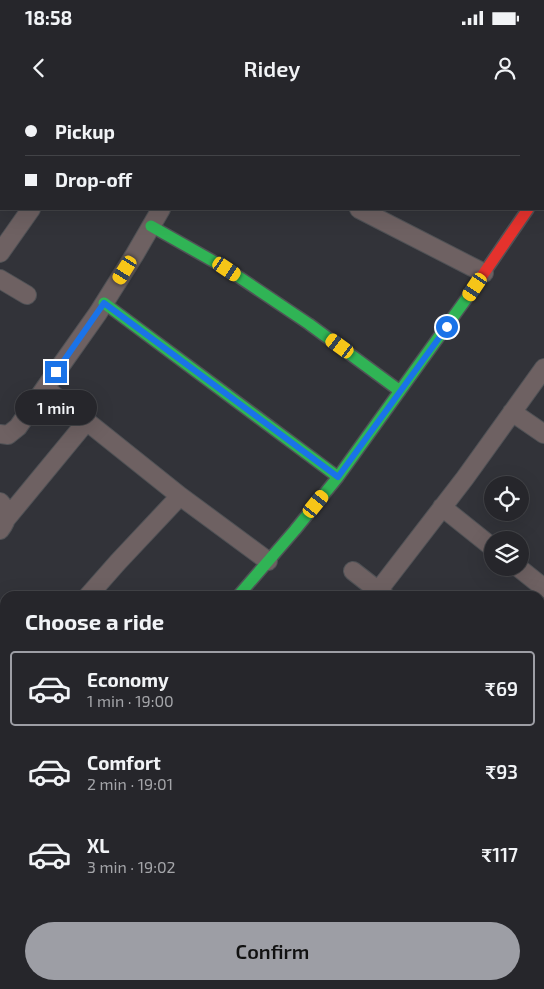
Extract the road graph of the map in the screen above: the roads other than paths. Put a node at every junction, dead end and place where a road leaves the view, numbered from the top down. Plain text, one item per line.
1 (30, 210) edge
2 (160, 210) edge
3 (361, 210) edge
4 (527, 210) edge
5 (151, 226) junction
6 (0, 253) edge
7 (484, 273) junction
8 (0, 279) edge
9 (27, 295) dead end
10 (104, 303) junction
11 (544, 368) edge
12 (45, 388) junction
13 (400, 391) junction
14 (512, 412) junction
15 (87, 422) junction
16 (0, 434) edge
17 (544, 434) edge
18 (338, 477) junction
19 (180, 496) junction
20 (442, 507) junction
21 (2, 517) edge
22 (484, 541) edge
23 (268, 561) junction
24 (352, 571) dead end
25 (529, 576) edge
26 (539, 584) edge
27 (92, 591) edge
28 (242, 591) edge
29 (377, 591) edge
30 (383, 591) edge

1 - 6 street
2 - 5 street
3 - 7 street
4 - 7 street
5 - 10 street
5 - 13 street
7 - 13 street
8 - 9 street
10 - 12 street
10 - 18 street
11 - 14 street
12 - 15 street
12 - 16 street
13 - 18 street
14 - 17 street
14 - 20 street
15 - 19 street
15 - 21 street
18 - 23 street
19 - 23 street
19 - 27 street
20 - 22 street
20 - 30 street
23 - 28 street
24 - 29 street
25 - 26 street

